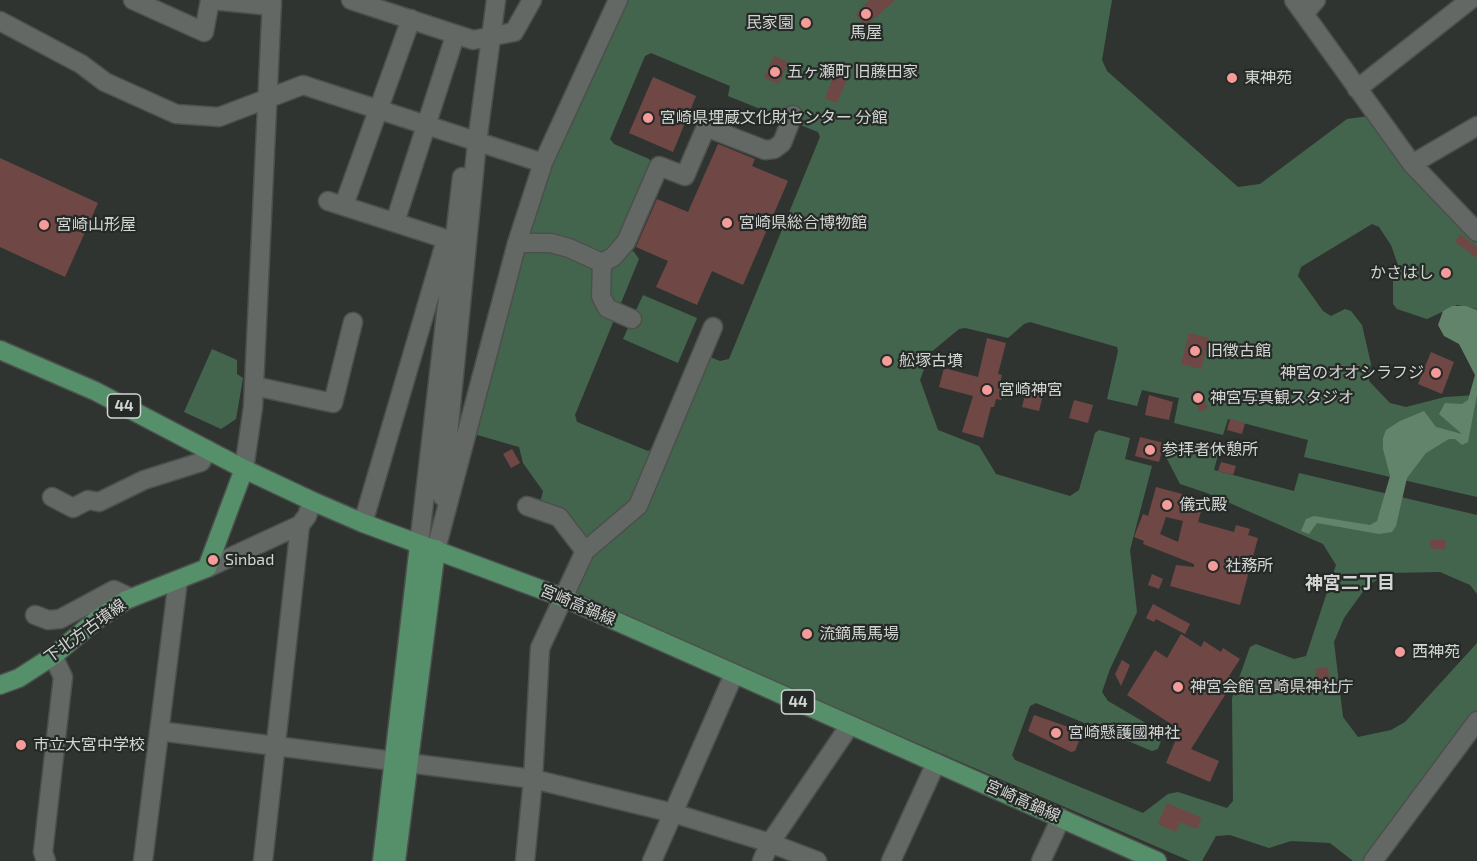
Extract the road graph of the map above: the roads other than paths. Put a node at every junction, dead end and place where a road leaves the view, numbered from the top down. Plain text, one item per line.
1 (134, 0) edge
2 (211, 0) edge
3 (351, 0) edge
4 (484, 0) edge
5 (496, 0) edge
6 (532, 0) edge
7 (618, 0) edge
8 (1470, 0) edge
9 (272, 3) edge
10 (1305, 4) edge
11 (411, 19) junction
12 (0, 21) edge
13 (456, 36) junction
14 (486, 37) junction
15 (1357, 89) junction
16 (268, 98) junction
17 (378, 109) junction
18 (793, 115) dead end
19 (426, 125) junction
20 (1477, 126) edge
21 (472, 140) junction
22 (543, 163) junction
23 (1412, 164) junction
24 (395, 222) junction
25 (1477, 232) edge
26 (450, 238) junction
27 (517, 243) junction
28 (602, 263) junction
29 (632, 319) dead end
30 (354, 322) dead end
31 (712, 327) dead end
32 (0, 350) edge
33 (254, 386) junction
34 (208, 450) junction
35 (244, 469) junction
36 (52, 497) dead end
37 (312, 501) junction
38 (527, 506) dead end
39 (363, 523) junction
40 (300, 525) junction
41 (428, 547) junction
42 (585, 551) junction
43 (207, 568) junction
44 (178, 580) junction
45 (131, 598) junction
46 (564, 598) junction
47 (35, 615) dead end
48 (52, 656) junction
49 (734, 674) junction
50 (0, 685) edge
51 (1477, 721) edge
52 (850, 725) junction
53 (159, 731) junction
54 (276, 746) junction
55 (402, 762) junction
56 (936, 763) junction
57 (533, 779) junction
58 (673, 813) junction
59 (1061, 818) junction
60 (770, 843) junction
61 (46, 861) edge
62 (143, 861) edge
63 (263, 861) edge
64 (382, 861) edge
65 (396, 861) edge
66 (525, 861) edge
67 (652, 861) edge
68 (762, 861) edge
69 (817, 861) edge
70 (891, 861) edge
71 (1041, 861) edge
72 (1157, 861) edge
73 (1373, 861) edge

1 - 2 street
2 - 9 street
3 - 11 street
4 - 14 street
5 - 14 street
6 - 14 street
7 - 22 street
8 - 15 street
9 - 16 street
10 - 15 street
11 - 13 street
11 - 17 street
12 - 16 street
13 - 14 street
13 - 19 street
14 - 21 street
15 - 23 street
16 - 17 street
16 - 33 street
17 - 19 street
17 - 24 street
18 - 28 street
19 - 21 street
19 - 24 street
20 - 23 street
21 - 22 street
21 - 26 street
21 - 41 street
22 - 27 street
23 - 25 street
24 - 26 street
26 - 39 street
26 - 41 street
27 - 28 street
27 - 41 street
28 - 29 street
30 - 33 street
31 - 42 street
32 - 34 main road, 宮崎高鍋線 / 44
33 - 35 street
34 - 35 main road, 宮崎高鍋線 / 44
34 - 36 street
35 - 37 main road, 宮崎高鍋線 / 44
35 - 43 main road
37 - 39 main road, 宮崎高鍋線 / 44
37 - 40 street
38 - 42 street
39 - 41 main road, 宮崎高鍋線 / 44
40 - 43 street
40 - 54 street
41 - 46 main road, 宮崎高鍋線 / 44
41 - 55 main road
42 - 46 street
43 - 44 main road, 下北方古墳線
44 - 45 main road, 下北方古墳線
44 - 53 street
45 - 47 street
45 - 48 main road, 下北方古墳線
46 - 49 main road, 宮崎高鍋線 / 44
46 - 57 street
48 - 50 main road, 下北方古墳線
48 - 61 street
49 - 52 main road, 宮崎高鍋線 / 44
49 - 58 street
51 - 73 street
52 - 56 main road, 宮崎高鍋線 / 44
52 - 60 street
53 - 54 street
53 - 62 street
54 - 55 street
54 - 63 street
55 - 57 street
55 - 64 main road
55 - 65 main road
56 - 59 main road, 宮崎高鍋線 / 44
56 - 70 street
57 - 58 street
57 - 66 street
58 - 60 street
58 - 67 street
59 - 71 street
59 - 72 main road, 宮崎高鍋線 / 44
60 - 68 street
60 - 69 street

